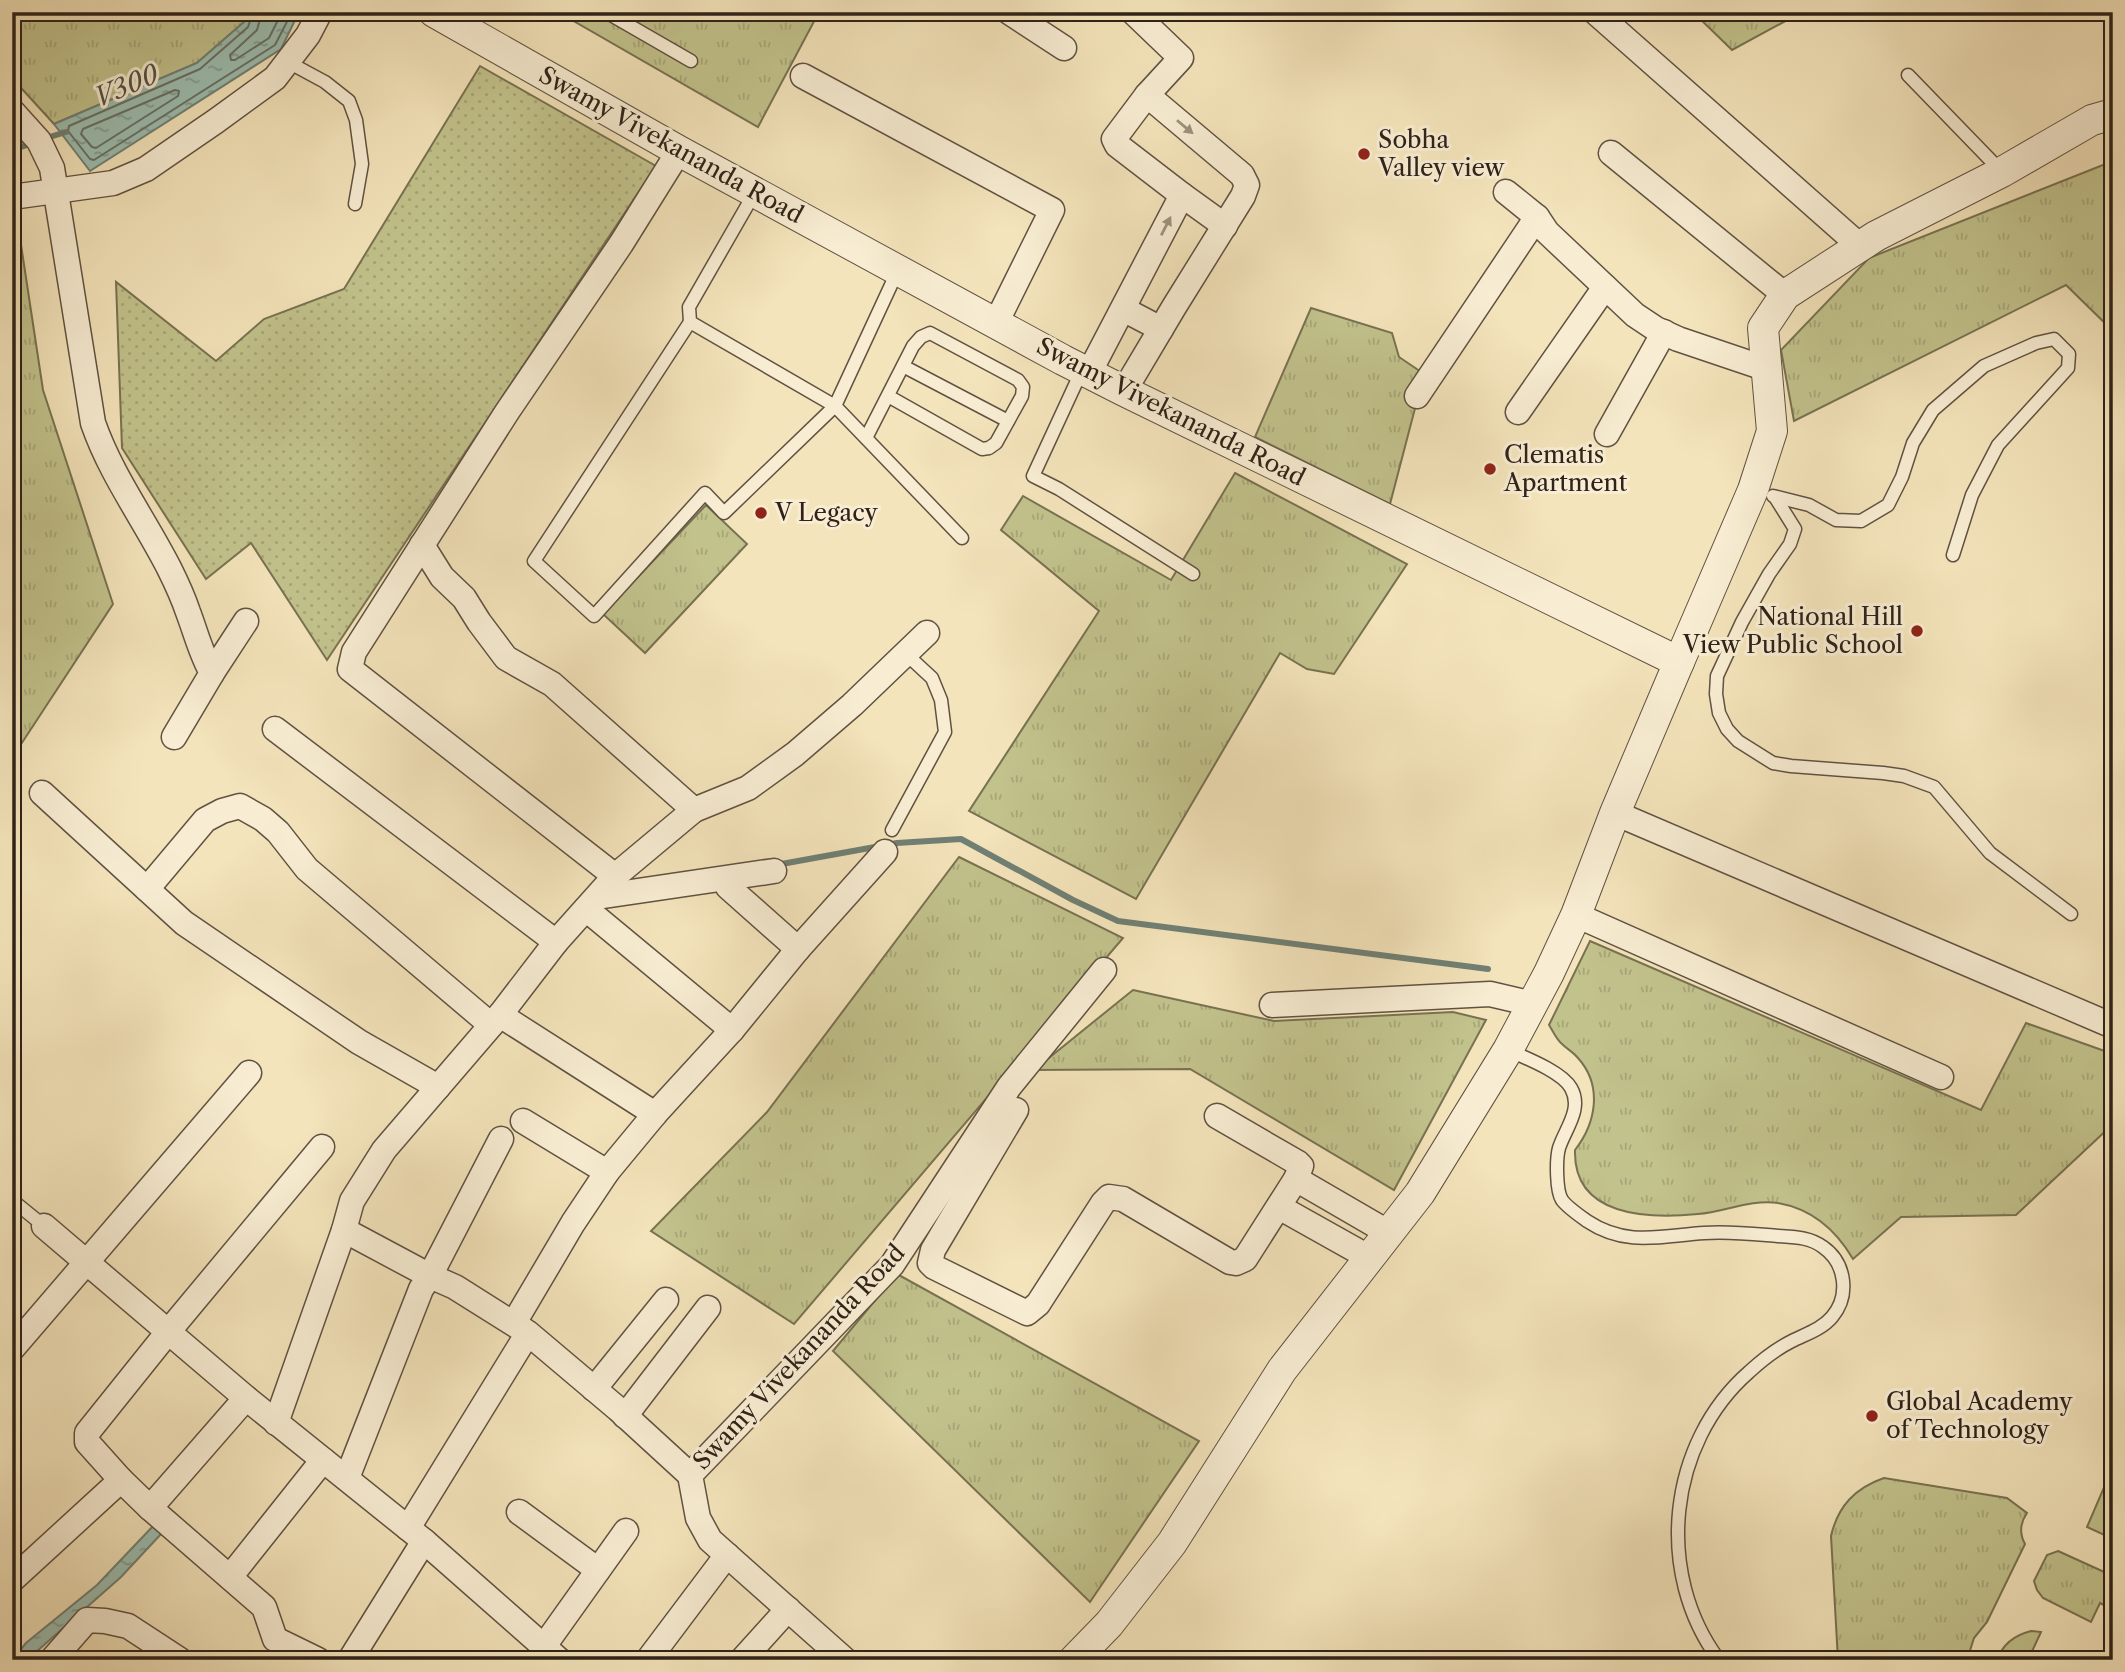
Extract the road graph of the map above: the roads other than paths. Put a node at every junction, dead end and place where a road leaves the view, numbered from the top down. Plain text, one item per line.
1 (320, 12) edge
2 (434, 12) edge
3 (606, 12) edge
4 (1009, 12) edge
5 (1133, 12) edge
6 (1595, 12) edge
7 (1064, 48) dead end
8 (691, 61) dead end
9 (288, 62) junction
10 (1908, 75) dead end
11 (803, 76) dead end
12 (1147, 95) junction
13 (12, 111) edge
14 (2113, 114) edge
15 (679, 151) junction
16 (1611, 153) dead end
17 (2002, 172) junction
18 (1506, 191) dead end
19 (56, 192) junction
20 (755, 192) junction
21 (1182, 195) junction
22 (12, 197) edge
23 (355, 204) dead end
24 (1537, 217) junction
25 (1225, 226) junction
26 (1860, 246) junction
27 (898, 270) junction
28 (1605, 287) junction
29 (1786, 295) junction
30 (1124, 309) junction
31 (690, 321) junction
32 (996, 323) junction
33 (1161, 329) junction
34 (1664, 332) junction
35 (903, 366) junction
36 (1767, 369) junction
37 (1086, 371) junction
38 (1124, 391) junction
39 (888, 396) junction
40 (1417, 396) dead end
41 (835, 406) junction
42 (1518, 412) dead end
43 (1008, 421) junction
44 (1607, 433) dead end
45 (866, 438) junction
46 (1764, 494) junction
47 (962, 538) dead end
48 (422, 545) junction
49 (1953, 555) dead end
50 (1193, 574) dead end
51 (246, 621) dead end
52 (927, 633) dead end
53 (905, 653) junction
54 (1679, 662) junction
55 (212, 673) junction
56 (275, 729) dead end
57 (174, 737) dead end
58 (42, 793) dead end
59 (694, 810) junction
60 (1615, 813) junction
61 (888, 841) joint
62 (774, 871) dead end
63 (615, 876) junction
64 (728, 887) dead end
65 (148, 890) junction
66 (592, 903) junction
67 (2071, 914) dead end
68 (1576, 915) junction
69 (555, 943) junction
70 (798, 949) junction
71 (1104, 970) dead end
72 (1533, 1004) junction
73 (1272, 1005) dead end
74 (495, 1020) junction
75 (2113, 1026) edge
76 (732, 1030) junction
77 (1508, 1050) junction
78 (249, 1073) dead end
79 (1941, 1077) dead end
80 (438, 1087) junction
81 (1016, 1110) dead end
82 (655, 1114) junction
83 (1217, 1116) dead end
84 (523, 1121) dead end
85 (501, 1139) dead end
86 (322, 1147) dead end
87 (607, 1172) junction
88 (1296, 1179) junction
89 (12, 1200) edge
90 (1279, 1207) junction
91 (44, 1226) joint
92 (344, 1230) junction
93 (1389, 1233) junction
94 (1370, 1258) junction
95 (88, 1263) junction
96 (430, 1276) junction
97 (666, 1300) dead end
98 (708, 1308) dead end
99 (521, 1328) junction
100 (168, 1332) junction
101 (12, 1349) edge
102 (594, 1389) junction
103 (246, 1398) junction
104 (625, 1416) junction
105 (276, 1423) junction
106 (323, 1460) junction
107 (690, 1475) junction
108 (347, 1479) junction
109 (121, 1480) junction
110 (150, 1508) junction
111 (519, 1512) dead end
112 (626, 1531) dead end
113 (416, 1535) junction
114 (727, 1555) junction
115 (598, 1570) junction
116 (230, 1577) junction
117 (12, 1580) edge
118 (788, 1609) junction
119 (551, 1653) edge
120 (52, 1660) edge
121 (180, 1660) edge
122 (318, 1660) edge
123 (350, 1660) edge
124 (648, 1660) edge
125 (742, 1660) edge
126 (845, 1660) edge
127 (1074, 1660) edge
128 (1719, 1660) edge

1 - 9 street
2 - 15 street, Swamy Vivekananda Road
3 - 8 lane
4 - 7 street
5 - 12 street
6 - 26 street
9 - 19 street
9 - 23 lane
10 - 17 lane
11 - 32 street
12 - 21 street
12 -> 25 street
13 - 19 street
14 - 17 street
15 - 20 street, Swamy Vivekananda Road
15 - 48 street
16 - 29 street
17 - 26 street
18 - 24 street
19 - 22 street
19 - 55 street
20 - 27 street, Swamy Vivekananda Road
20 - 31 lane
21 - 25 street
30 -> 21 street
24 - 28 street
24 - 40 street
25 - 33 street
26 - 29 street
27 - 32 street, Swamy Vivekananda Road
27 - 41 lane
28 - 34 street
28 - 42 street
29 - 36 street
30 - 33 street
30 - 37 street
31 - 41 lane
31 - 41 lane
32 - 37 street, Swamy Vivekananda Road
33 - 38 street
34 - 36 street
34 - 44 street
35 - 39 lane
35 - 43 lane
35 - 43 lane
36 - 46 street
37 - 38 street, Swamy Vivekananda Road
37 - 50 lane
38 - 54 street, Swamy Vivekananda Road
39 - 43 lane
39 - 45 lane
41 - 45 lane
45 - 47 lane
46 - 49 lane
46 - 54 street
46 - 67 lane
48 - 59 street
48 - 63 street
51 - 55 street
52 - 53 street
53 - 59 street
53 - 61 lane
54 - 60 street
55 - 57 street
56 - 69 street
58 - 65 street
59 - 63 street
60 - 68 street
60 - 75 street
61 - 70 street
62 - 66 street
63 - 66 street
64 - 70 street
65 - 74 street
65 - 80 street
66 - 69 street
66 - 76 street
68 - 72 street
68 - 79 street
69 - 74 street
70 - 76 street
71 - 107 street, Swamy Vivekananda Road
72 - 73 street
72 - 77 street
74 - 80 street
74 - 82 street
76 - 82 street
77 - 93 street
77 - 128 lane
78 - 95 street
80 - 92 street
81 - 90 street
82 - 87 street
83 - 88 street
84 - 87 street
85 - 96 street
86 - 100 street
87 - 99 street
88 - 90 street
88 - 93 street
89 - 91 lane
90 - 94 street
91 - 95 street
92 - 96 street
92 - 105 street
93 - 94 street
94 - 127 street
95 - 100 street
95 - 101 street
96 - 99 street
96 - 108 street
97 - 102 street
98 - 104 street
99 - 102 street
99 - 113 street
100 - 103 street
100 - 109 street
102 - 104 street
103 - 105 street
103 - 110 street
104 - 107 street
105 - 106 street
106 - 108 street
106 - 116 street
107 - 114 street, Swamy Vivekananda Road
108 - 113 street
109 - 110 street
109 - 117 street
110 - 116 street
111 - 115 street
112 - 115 street
113 - 119 street
113 - 123 street
114 - 118 street, Swamy Vivekananda Road
114 - 124 street
115 - 119 street
116 - 122 street
118 - 125 street
118 - 126 street, Swamy Vivekananda Road
120 - 121 street

